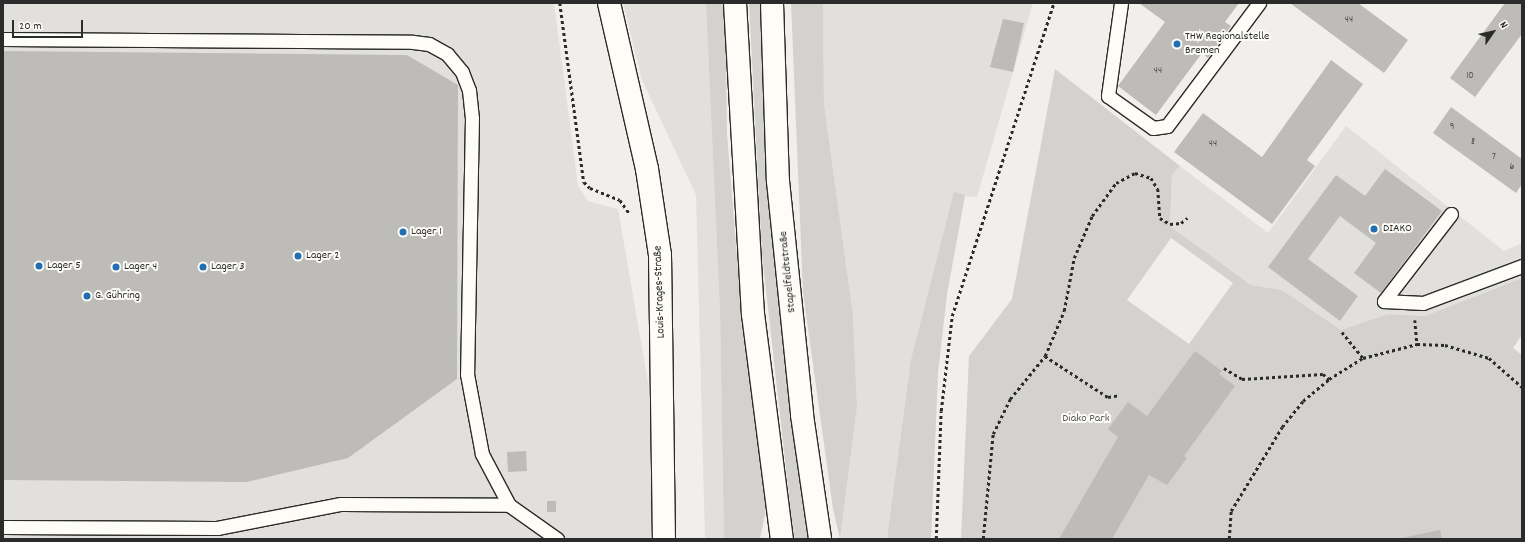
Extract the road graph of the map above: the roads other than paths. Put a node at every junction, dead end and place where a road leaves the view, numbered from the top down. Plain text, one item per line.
1 (609, 3) edge
2 (735, 3) edge
3 (772, 3) edge
4 (1122, 3) edge
5 (1259, 3) edge
6 (3, 39) edge
7 (1451, 214) dead end
8 (1522, 266) edge
9 (509, 505) junction
10 (3, 527) edge
11 (557, 539) edge
12 (664, 539) edge
13 (782, 539) edge
14 (820, 539) edge

1 - 12 main road, Louis-Krages-Straße
2 - 13 main road
3 - 14 main road, Stapelfeldtstraße
4 - 5 lane
6 - 9 lane
7 - 8 lane
9 - 10 lane
9 - 11 lane

